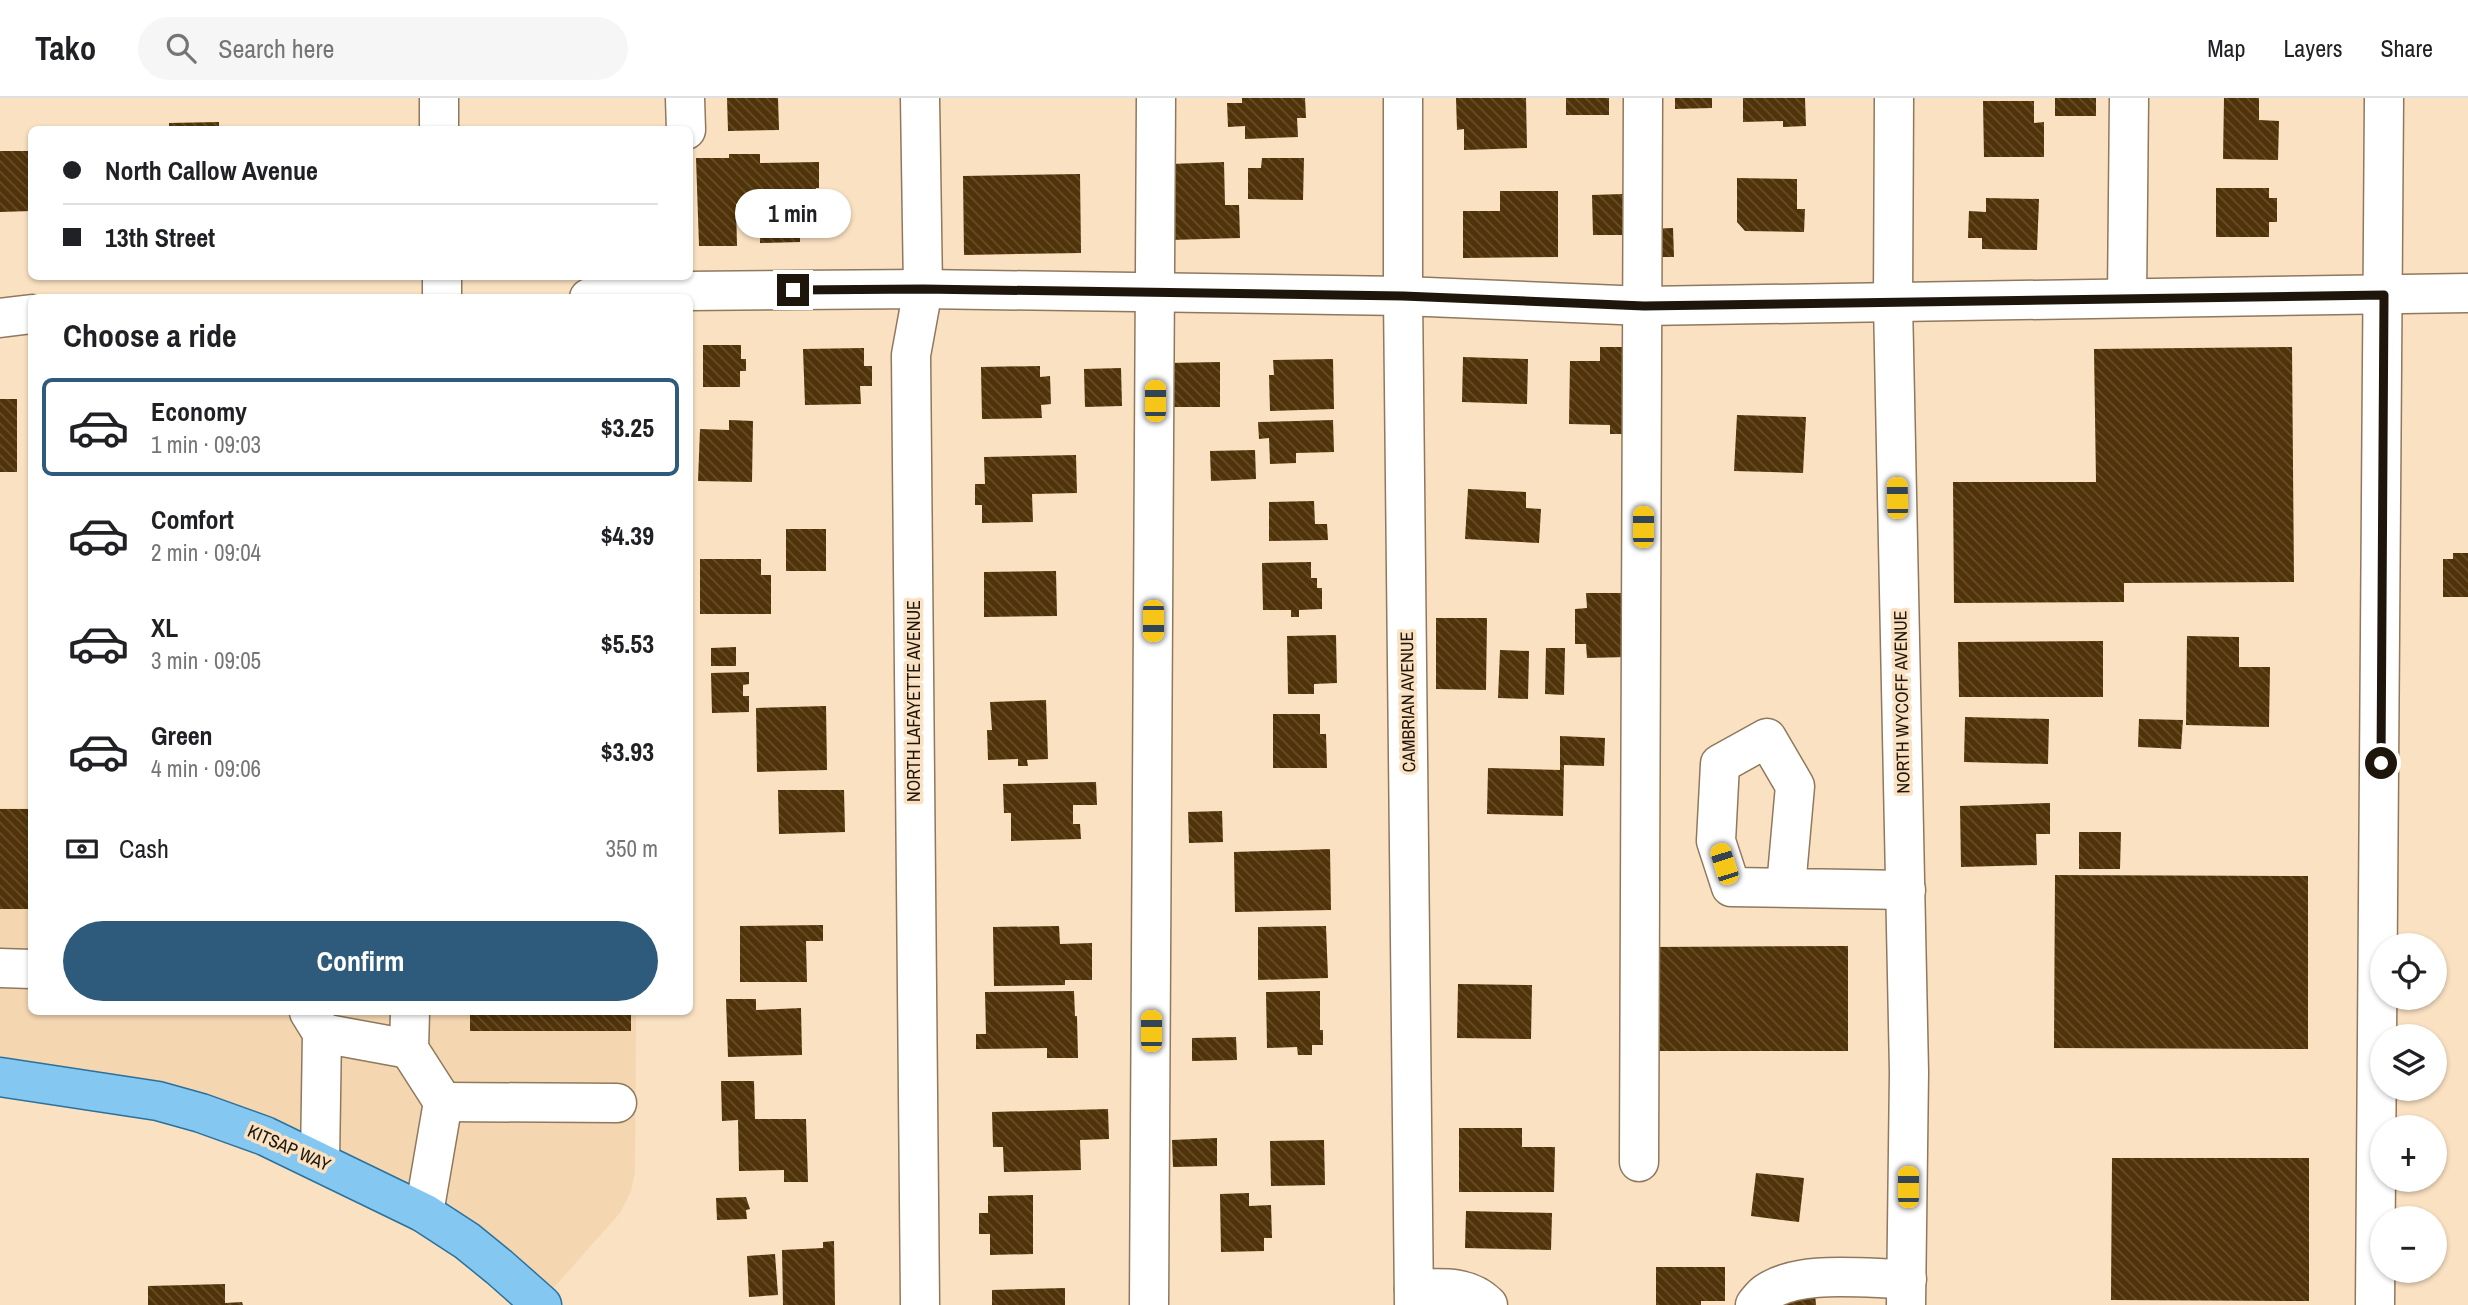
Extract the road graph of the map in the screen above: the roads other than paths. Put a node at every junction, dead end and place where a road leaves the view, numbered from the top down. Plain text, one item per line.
1 (439, 98) edge
2 (685, 98) edge
3 (920, 98) edge
4 (1156, 98) edge
5 (1404, 98) edge
6 (1643, 98) edge
7 (1894, 98) edge
8 (2129, 98) edge
9 (2384, 98) edge
10 (439, 126) edge
11 (686, 126) edge
12 (688, 288) edge
13 (923, 289) junction
14 (1156, 292) junction
15 (2468, 293) edge
16 (629, 294) edge
17 (2384, 295) junction
18 (1403, 296) junction
19 (2126, 299) junction
20 (1893, 302) junction
21 (1644, 306) junction
22 (28, 314) edge
23 (0, 318) edge
24 (1786, 887) dead end
25 (1906, 890) junction
26 (0, 968) edge
27 (28, 969) edge
28 (410, 1015) edge
29 (316, 1022) edge
30 (409, 1049) junction
31 (0, 1077) edge
32 (443, 1102) junction
33 (617, 1103) dead end
34 (320, 1161) junction
35 (1639, 1162) dead end
36 (424, 1213) junction
37 (1906, 1292) edge
38 (1414, 1297) edge
39 (542, 1305) edge
40 (920, 1305) edge
41 (1149, 1305) edge
42 (1489, 1305) edge
43 (1755, 1305) edge
44 (2375, 1305) edge

1 - 10 street
2 - 11 street
3 - 13 street, NORTH LAFAYETTE AVENUE
4 - 14 street
5 - 18 street, CAMBRIAN AVENUE
6 - 21 street
7 - 20 street, NORTH WYCOFF AVENUE
8 - 19 street
9 - 17 street
12 - 13 street
12 - 16 street
13 - 14 street
13 - 40 street, NORTH LAFAYETTE AVENUE
14 - 18 street
14 - 41 street
15 - 17 street
17 - 19 street
17 - 44 street
18 - 21 street
18 - 38 street, CAMBRIAN AVENUE
19 - 20 street
20 - 21 street
20 - 25 street, NORTH WYCOFF AVENUE
21 - 35 street
22 - 23 street
24 - 25 street
25 - 37 street, NORTH WYCOFF AVENUE
26 - 27 street
28 - 30 street
29 - 30 street
29 - 34 street
30 - 32 street
31 - 34 main road, KITSAP WAY
32 - 33 street
32 - 36 street
34 - 36 main road, KITSAP WAY
36 - 39 main road, KITSAP WAY
37 - 43 street
38 - 42 street

